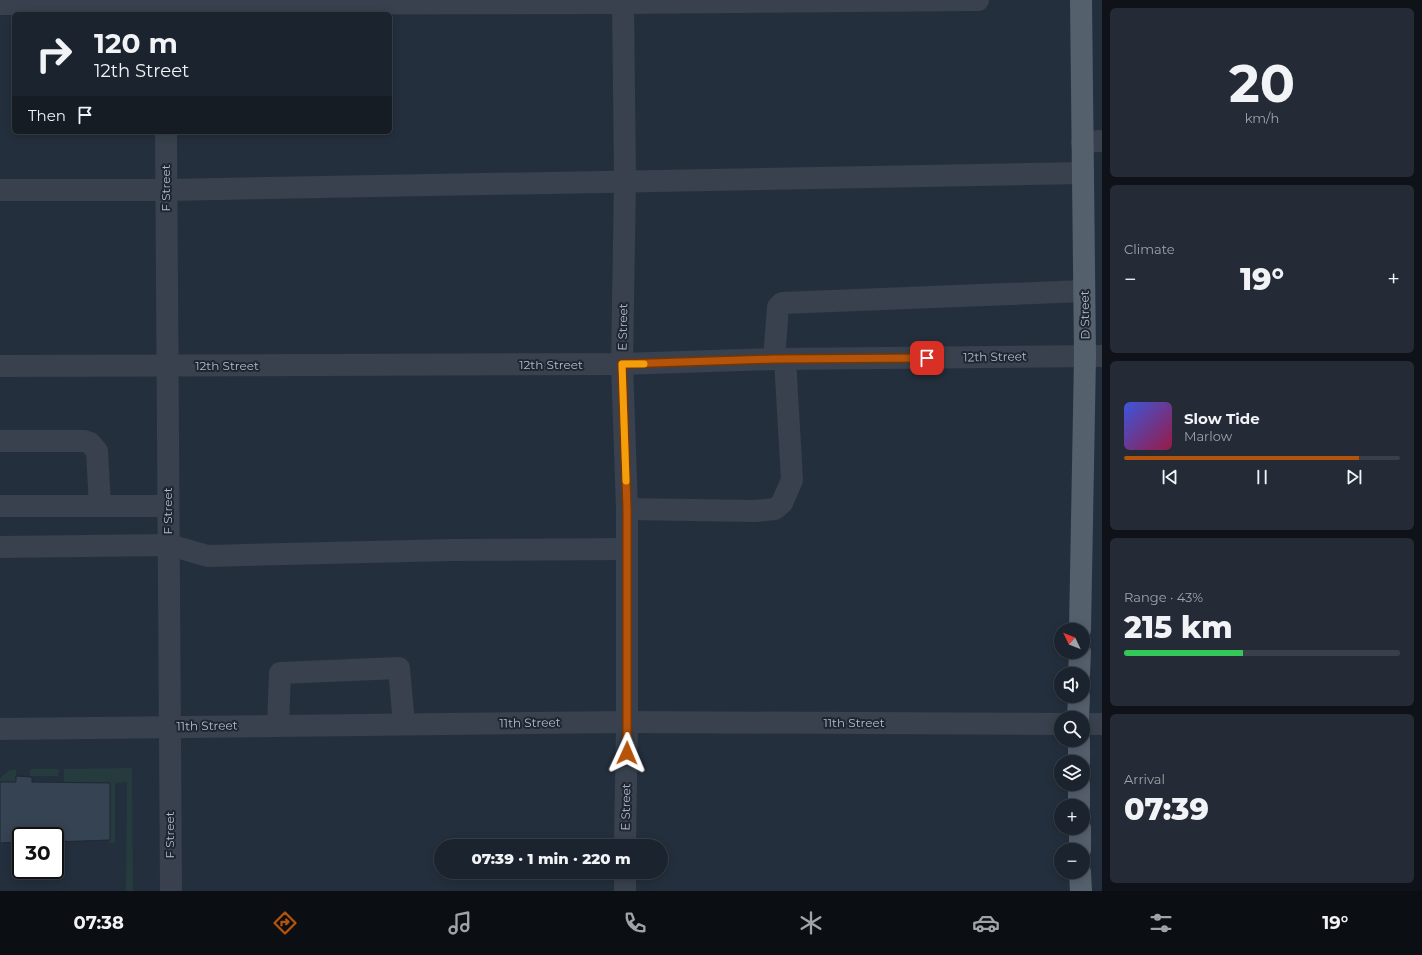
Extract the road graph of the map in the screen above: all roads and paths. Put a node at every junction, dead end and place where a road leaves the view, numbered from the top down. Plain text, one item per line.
1 (978, 0) edge
2 (1081, 0) edge
3 (623, 1) edge
4 (0, 4) edge
5 (165, 6) edge
6 (166, 134) edge
7 (1092, 141) edge
8 (1083, 173) junction
9 (624, 180) junction
10 (0, 190) edge
11 (166, 190) junction
12 (1084, 291) junction
13 (1094, 356) edge
14 (780, 359) junction
15 (622, 364) junction
16 (0, 366) edge
17 (168, 366) junction
18 (0, 441) edge
19 (0, 506) edge
20 (100, 506) junction
21 (168, 506) junction
22 (627, 509) junction
23 (169, 545) junction
24 (0, 547) edge
25 (627, 548) junction
26 (1080, 623) edge
27 (627, 722) junction
28 (404, 724) junction
29 (1054, 724) edge
30 (1090, 724) edge
31 (1102, 724) edge
32 (278, 725) junction
33 (170, 726) junction
34 (0, 729) edge
35 (625, 839) edge
36 (625, 879) edge
37 (1080, 879) edge
38 (171, 891) edge
39 (625, 891) edge
40 (1081, 891) edge

1 - 3 street
2 - 7 main road, D Street
3 - 5 street
3 - 9 street, E Street
4 - 5 street
6 - 11 street, F Street
7 - 8 main road, D Street
8 - 9 street
8 - 12 main road, D Street
9 - 11 street
9 - 15 street, E Street
10 - 11 street
11 - 17 street, F Street
12 - 13 main road, D Street
12 - 14 street
13 - 14 street, 12th Street
13 - 26 main road, D Street
14 - 15 street, 12th Street
14 - 22 street
15 - 17 street, 12th Street
15 - 22 street, E Street
16 - 17 street, 12th Street
17 - 21 street, F Street
18 - 20 street
19 - 20 street
20 - 21 street
21 - 23 street, F Street
22 - 25 street, E Street
23 - 24 street
23 - 25 street
23 - 33 street, F Street
25 - 27 street, E Street
27 - 28 street, 11th Street
27 - 29 street, 11th Street
27 - 35 street, E Street
28 - 32 street, 11th Street
28 - 32 street
30 - 31 street
32 - 33 street, 11th Street
33 - 34 street, 11th Street
33 - 38 street, F Street
36 - 39 street
37 - 40 main road

